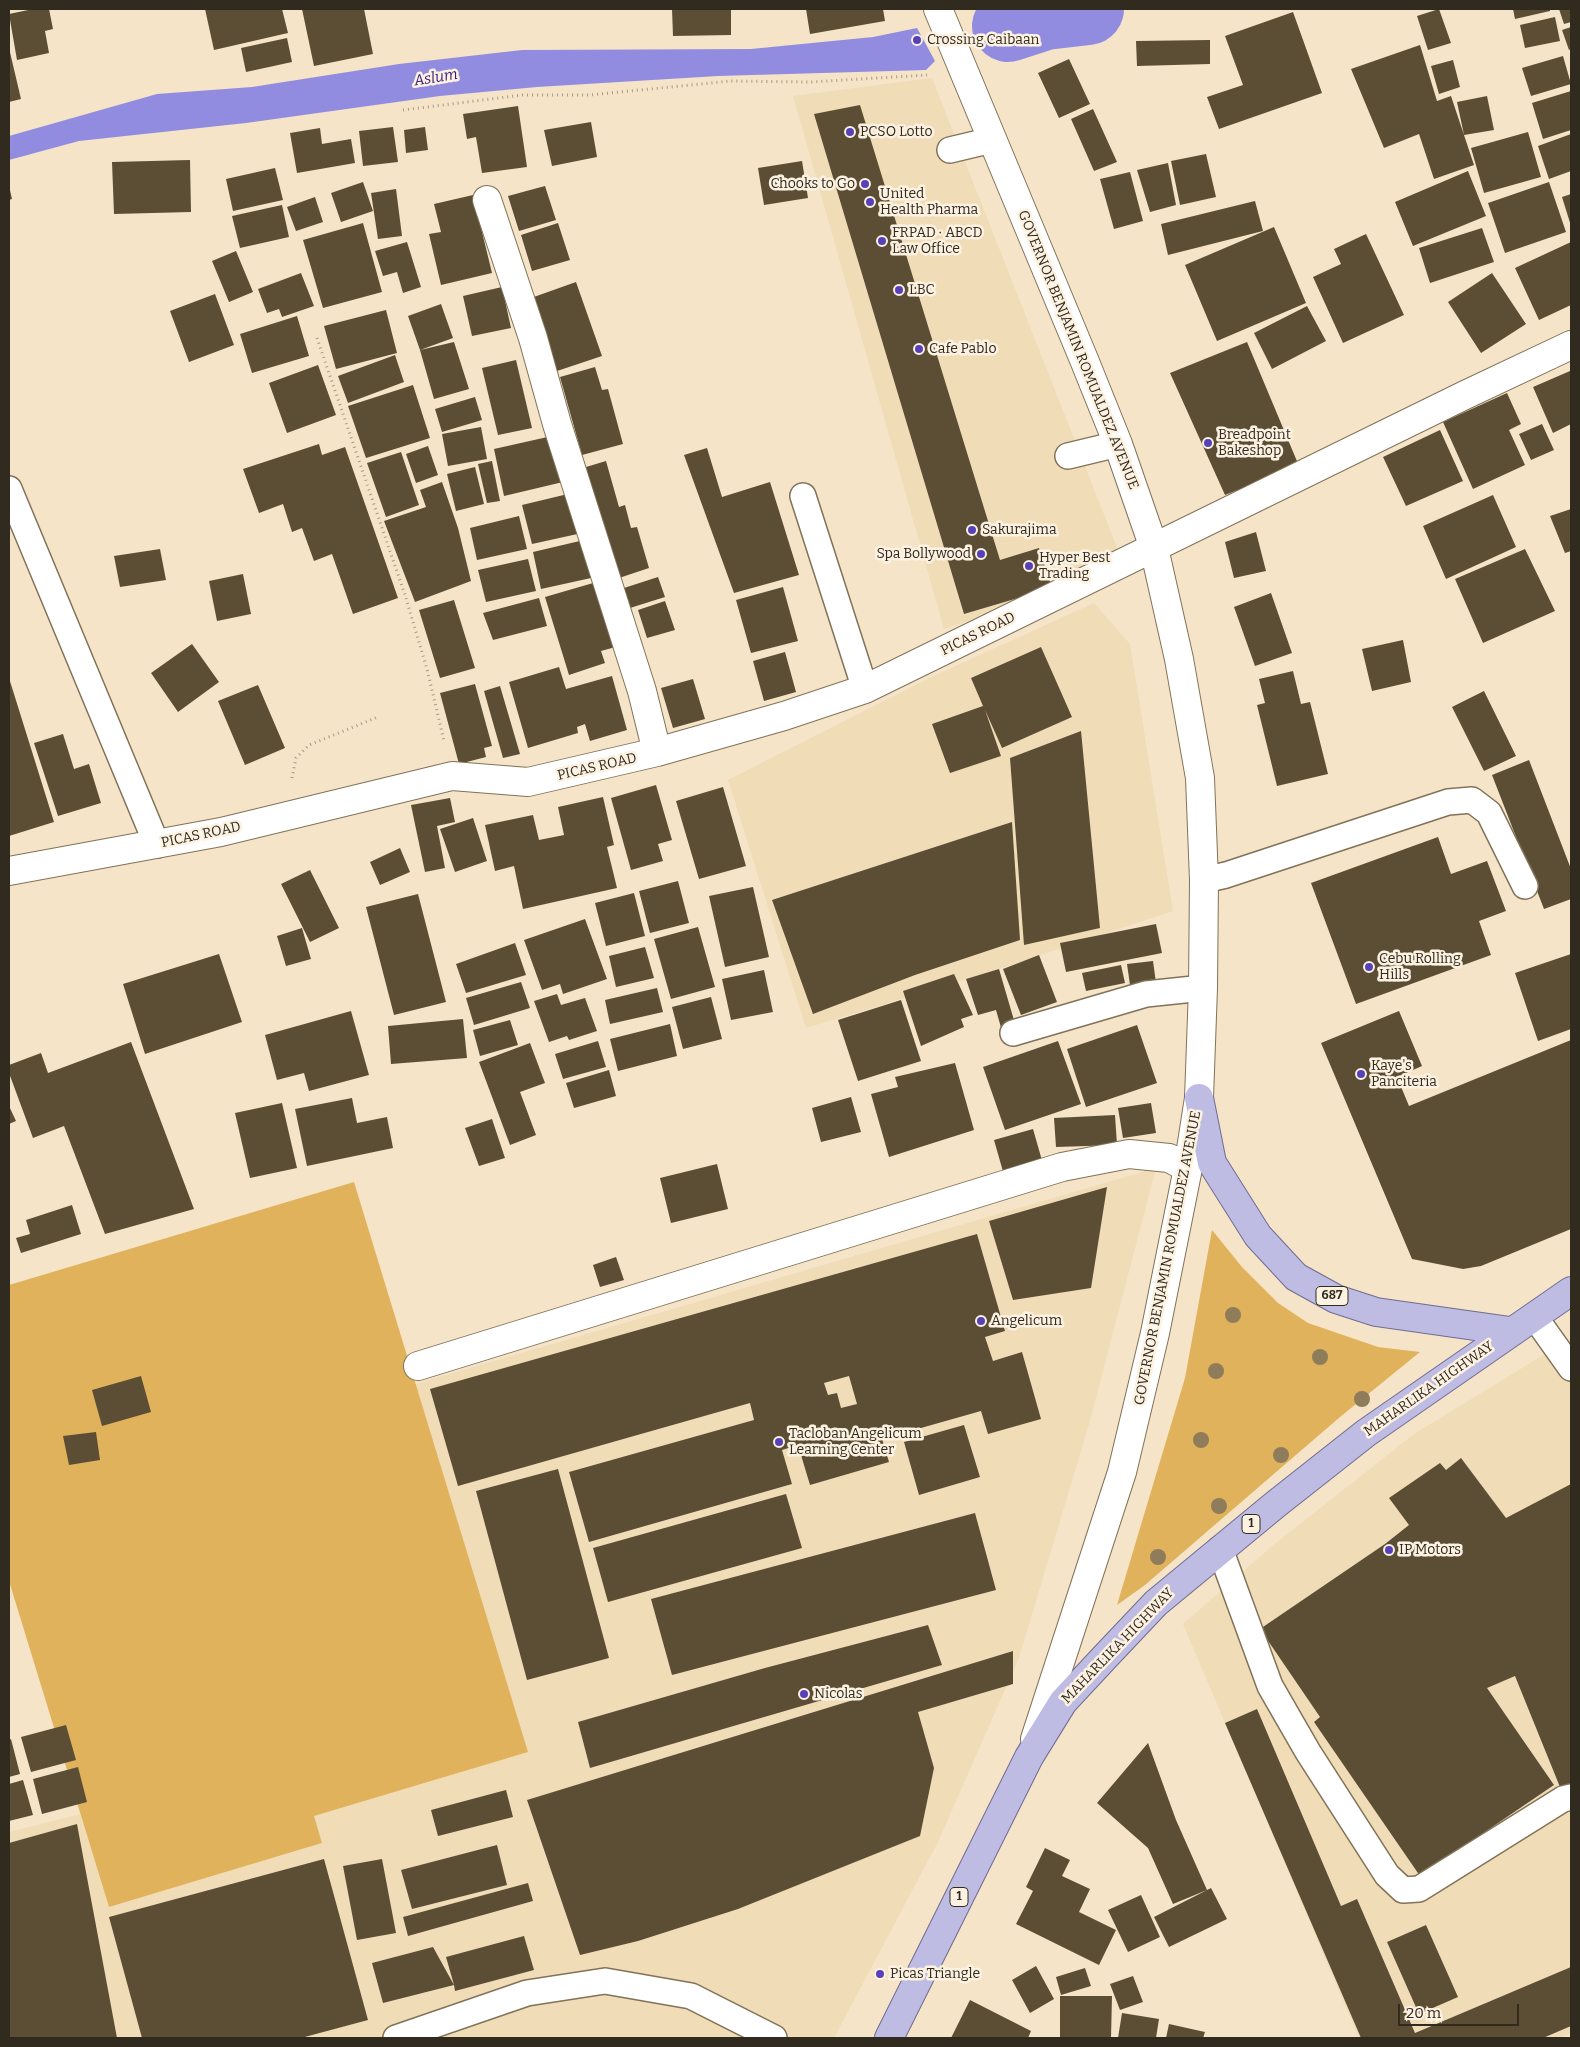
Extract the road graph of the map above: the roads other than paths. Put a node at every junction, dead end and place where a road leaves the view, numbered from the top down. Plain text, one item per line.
1 (938, 9) edge
2 (992, 140) junction
3 (950, 150) dead end
4 (487, 200) dead end
5 (1571, 345) edge
6 (1118, 444) junction
7 (1068, 456) dead end
8 (9, 489) edge
9 (803, 496) dead end
10 (1154, 548) junction
11 (865, 688) junction
12 (657, 752) junction
13 (157, 845) junction
14 (9, 872) edge
15 (1204, 880) junction
16 (1525, 886) dead end
17 (1203, 988) junction
18 (1013, 1033) dead end
19 (1199, 1098) junction
20 (1188, 1168) junction
21 (1571, 1291) edge
22 (1534, 1316) junction
23 (1510, 1332) junction
24 (418, 1366) dead end
25 (1571, 1368) edge
26 (1220, 1549) junction
27 (1029, 1757) junction
28 (1571, 1797) edge
29 (396, 2038) edge
30 (774, 2038) edge
31 (889, 2038) edge

1 - 2 street, GOVERNOR BENJAMIN ROMUALDEZ AVENUE / 687
2 - 3 lane
2 - 6 street, GOVERNOR BENJAMIN ROMUALDEZ AVENUE / 687
4 - 12 street
5 - 10 street, PICAS ROAD
6 - 7 lane
6 - 10 street, GOVERNOR BENJAMIN ROMUALDEZ AVENUE / 687
8 - 13 lane
9 - 11 lane
10 - 11 street, PICAS ROAD
10 - 15 street, GOVERNOR BENJAMIN ROMUALDEZ AVENUE / 687
11 - 12 street, PICAS ROAD
12 - 13 street, PICAS ROAD
13 - 14 street, PICAS ROAD
15 - 16 lane
15 - 17 street, GOVERNOR BENJAMIN ROMUALDEZ AVENUE / 687
17 - 18 lane
17 - 19 street, GOVERNOR BENJAMIN ROMUALDEZ AVENUE / 687
19 - 20 street, GOVERNOR BENJAMIN ROMUALDEZ AVENUE / 687
19 - 23 main road, 687
20 - 24 street
20 - 27 street, GOVERNOR BENJAMIN ROMUALDEZ AVENUE / 687
21 - 22 main road, MAHARLIKA HIGHWAY / 1
22 - 23 main road, MAHARLIKA HIGHWAY / 1
22 - 25 lane
23 - 26 main road, MAHARLIKA HIGHWAY / 1
26 - 27 main road, MAHARLIKA HIGHWAY / 1
26 - 28 lane
27 - 31 main road, MAHARLIKA HIGHWAY / 1
29 - 30 lane

